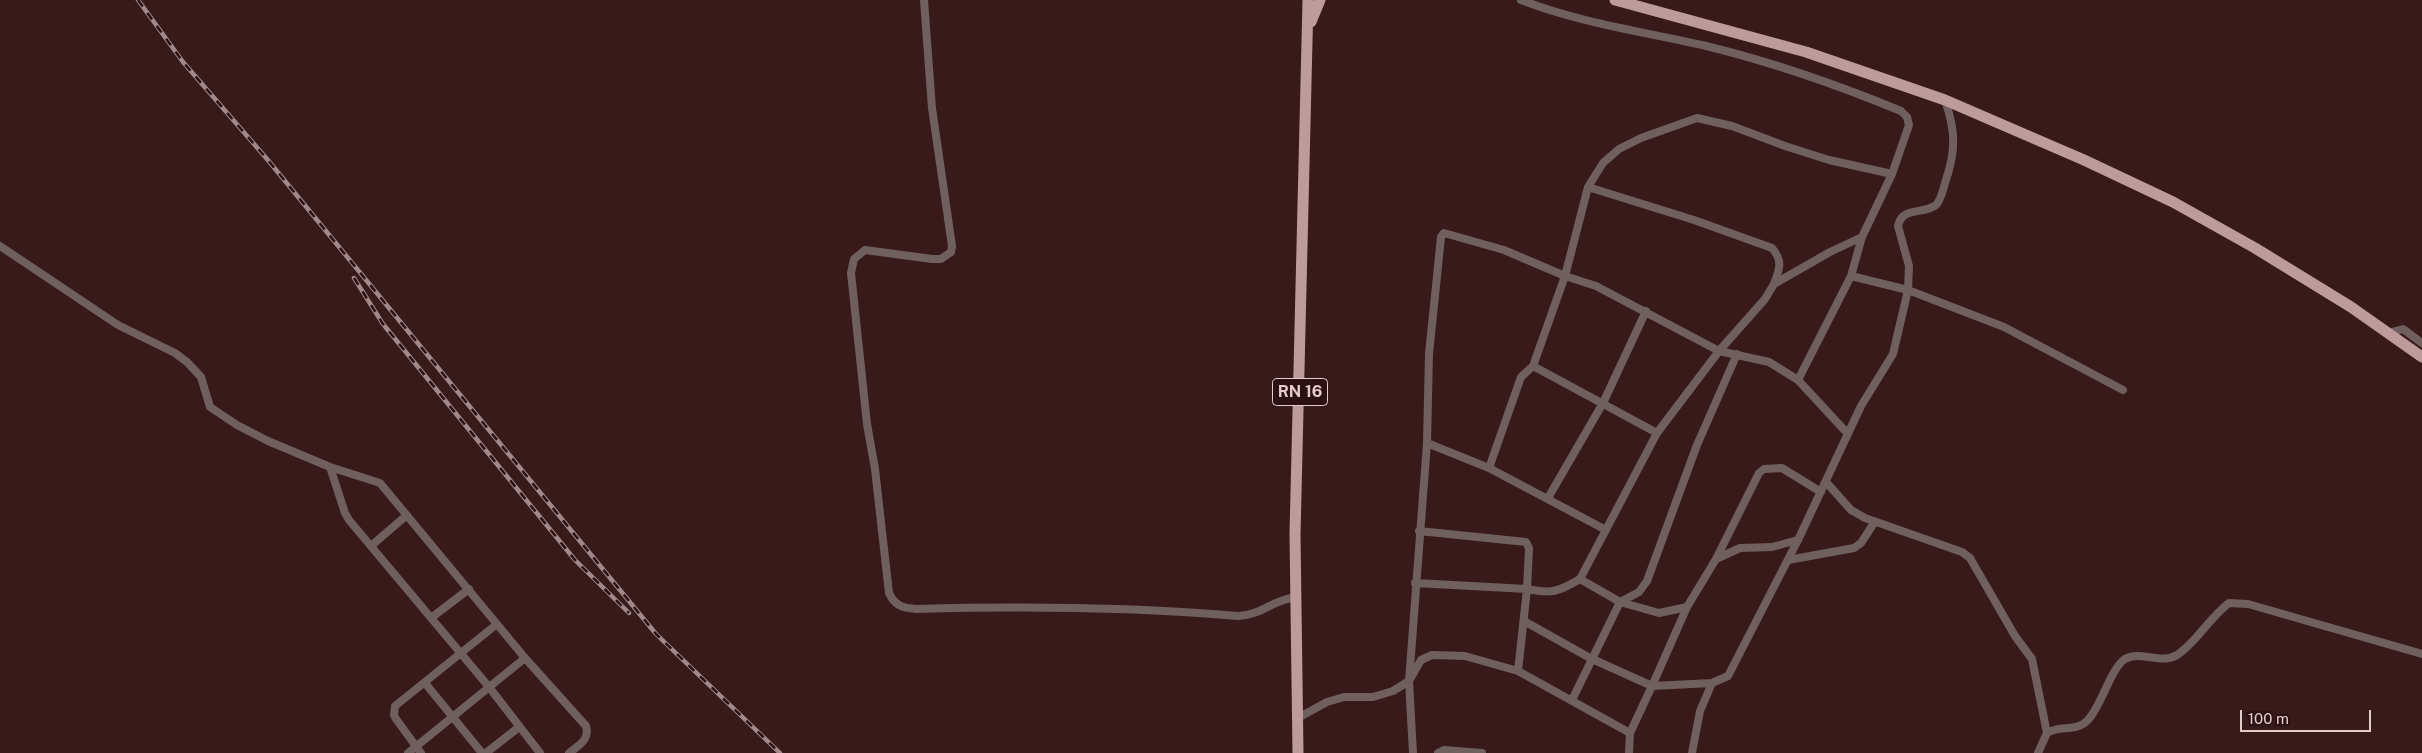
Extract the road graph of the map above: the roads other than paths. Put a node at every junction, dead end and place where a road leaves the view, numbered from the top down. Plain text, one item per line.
1 (924, 0) edge
2 (1308, 0) edge
3 (1320, 0) edge
4 (1521, 0) edge
5 (1616, 0) edge
6 (1307, 31) junction
7 (1945, 100) junction
8 (1892, 174) junction
9 (1588, 187) junction
10 (1862, 237) junction
11 (0, 246) edge
12 (1565, 276) junction
13 (1851, 276) junction
14 (1774, 284) junction
15 (1908, 290) junction
16 (1646, 311) junction
17 (2388, 333) junction
18 (2422, 343) edge
19 (1719, 351) junction
20 (1736, 354) junction
21 (2422, 357) edge
22 (1533, 366) junction
23 (1798, 380) junction
24 (2123, 390) dead end
25 (1603, 403) junction
26 (1658, 433) junction
27 (1848, 434) junction
28 (1427, 443) junction
29 (330, 467) junction
30 (1489, 468) junction
31 (1826, 482) junction
32 (1821, 492) junction
33 (1548, 498) junction
34 (407, 515) junction
35 (1874, 523) junction
36 (1606, 530) junction
37 (1419, 531) junction
38 (1798, 540) junction
39 (371, 546) junction
40 (1716, 558) junction
41 (1788, 560) junction
42 (1580, 579) junction
43 (1415, 583) junction
44 (469, 589) junction
45 (1527, 589) junction
46 (1296, 597) junction
47 (1620, 602) junction
48 (1687, 607) junction
49 (431, 618) junction
50 (1524, 621) junction
51 (497, 624) junction
52 (462, 654) junction
53 (2422, 654) edge
54 (526, 658) junction
55 (1590, 658) junction
56 (1518, 671) junction
57 (1409, 681) junction
58 (424, 683) junction
59 (1712, 683) junction
60 (1652, 686) junction
61 (489, 687) junction
62 (1572, 700) junction
63 (453, 718) junction
64 (1296, 719) junction
65 (519, 727) junction
66 (2047, 733) junction
67 (1630, 734) junction
68 (418, 750) edge
69 (408, 753) edge
70 (482, 753) edge
71 (486, 753) edge
72 (540, 753) edge
73 (569, 753) edge
74 (1298, 753) edge
75 (1413, 753) edge
76 (1438, 753) edge
77 (1482, 753) edge
78 (1629, 753) edge
79 (1692, 753) edge
80 (2038, 753) edge

1 - 46 street
2 - 6 main road, RN 16
3 - 6 main road
4 - 8 street
5 - 7 main road
6 - 46 main road, RN 16
7 - 15 street
7 - 17 main road
8 - 9 street
8 - 10 street
9 - 12 street
9 - 14 street
10 - 13 street
10 - 14 street
11 - 29 street
12 - 16 street
12 - 22 street
12 - 28 street
13 - 15 street
13 - 23 street
14 - 19 street
15 - 24 street
15 - 27 street
16 - 19 street
16 - 25 street
17 - 18 street
17 - 21 main road
19 - 20 street
19 - 26 street
20 - 23 street
20 - 47 street
22 - 25 street
22 - 30 street
23 - 27 street
25 - 26 street
25 - 33 street
26 - 36 street
27 - 31 street
28 - 30 street
28 - 37 street
29 - 34 street
29 - 39 street
30 - 33 street
31 - 32 street
31 - 35 street
32 - 38 street
32 - 40 street
33 - 36 street
34 - 39 street
34 - 44 street
35 - 41 street
35 - 66 street
36 - 42 street
37 - 43 street
37 - 45 street
38 - 40 street
38 - 41 street
39 - 49 street
40 - 48 street
41 - 59 street
42 - 45 street
42 - 47 street
43 - 45 street
43 - 57 street
44 - 49 street
44 - 51 street
45 - 50 street
46 - 64 main road, RN 16
47 - 48 street
47 - 55 street
48 - 60 street
49 - 52 street
50 - 55 street
50 - 56 street
51 - 52 street
51 - 54 street
52 - 58 street
52 - 61 street
53 - 66 street
54 - 61 street
54 - 73 street
55 - 60 street
55 - 62 street
56 - 57 street
56 - 62 street
57 - 64 street
57 - 75 street
58 - 63 street
58 - 68 street
59 - 60 street
59 - 79 street
60 - 67 street
61 - 63 street
61 - 65 street
62 - 67 street
63 - 68 street
63 - 70 street
64 - 74 main road, RN 16
65 - 71 street
65 - 72 street
66 - 80 street
67 - 78 street
68 - 69 street
76 - 77 street

